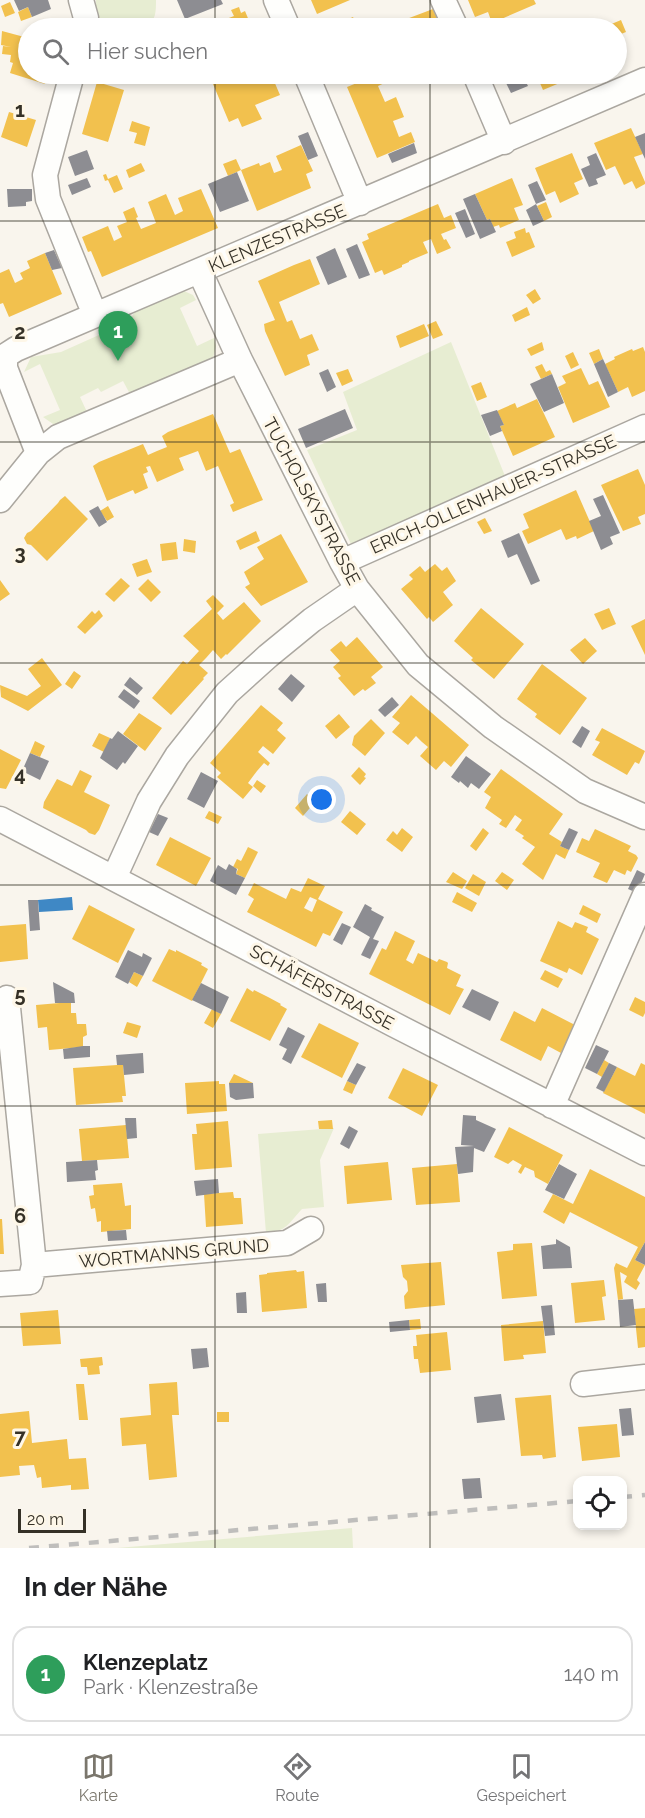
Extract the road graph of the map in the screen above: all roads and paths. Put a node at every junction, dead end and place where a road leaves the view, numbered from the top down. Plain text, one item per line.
1 (81, 0) edge
2 (276, 0) edge
3 (444, 0) edge
4 (86, 18) edge
5 (284, 18) edge
6 (452, 18) edge
7 (645, 80) edge
8 (69, 84) edge
9 (310, 84) edge
10 (479, 84) edge
11 (504, 142) junction
12 (360, 202) junction
13 (200, 272) junction
14 (95, 315) junction
15 (3, 354) edge
16 (240, 360) junction
17 (645, 427) edge
18 (38, 453) junction
19 (0, 500) edge
20 (342, 562) junction
21 (357, 589) junction
22 (645, 817) edge
23 (0, 819) edge
24 (114, 879) junction
25 (645, 895) edge
26 (7, 998) dead end
27 (552, 1106) junction
28 (645, 1153) edge
29 (311, 1229) dead end
30 (34, 1264) junction
31 (0, 1284) edge
32 (645, 1377) edge
33 (583, 1384) dead end

1 - 4 street
2 - 5 street
3 - 6 street
7 - 11 street, KLENZESTRASSE
8 - 14 street
9 - 12 street
10 - 11 street
11 - 12 street, KLENZESTRASSE
12 - 13 street, KLENZESTRASSE
13 - 14 street, KLENZESTRASSE
13 - 16 street, TUCHOLSKYSTRASSE
14 - 15 street, KLENZESTRASSE
15 - 18 street, KLENZESTRASSE
16 - 18 street
16 - 20 street, TUCHOLSKYSTRASSE
17 - 20 street, ERICH-OLLENHAUER-STRASSE
18 - 19 street
20 - 21 street, TUCHOLSKYSTRASSE
21 - 22 street, TUCHOLSKYSTRASSE
21 - 24 street
23 - 24 street, SCHÄFERSTRASSE
24 - 27 street, SCHÄFERSTRASSE
25 - 27 street
26 - 30 street
27 - 28 street, SCHÄFERSTRASSE
29 - 30 street, WORTMANNS GRUND
30 - 31 street
32 - 33 street

